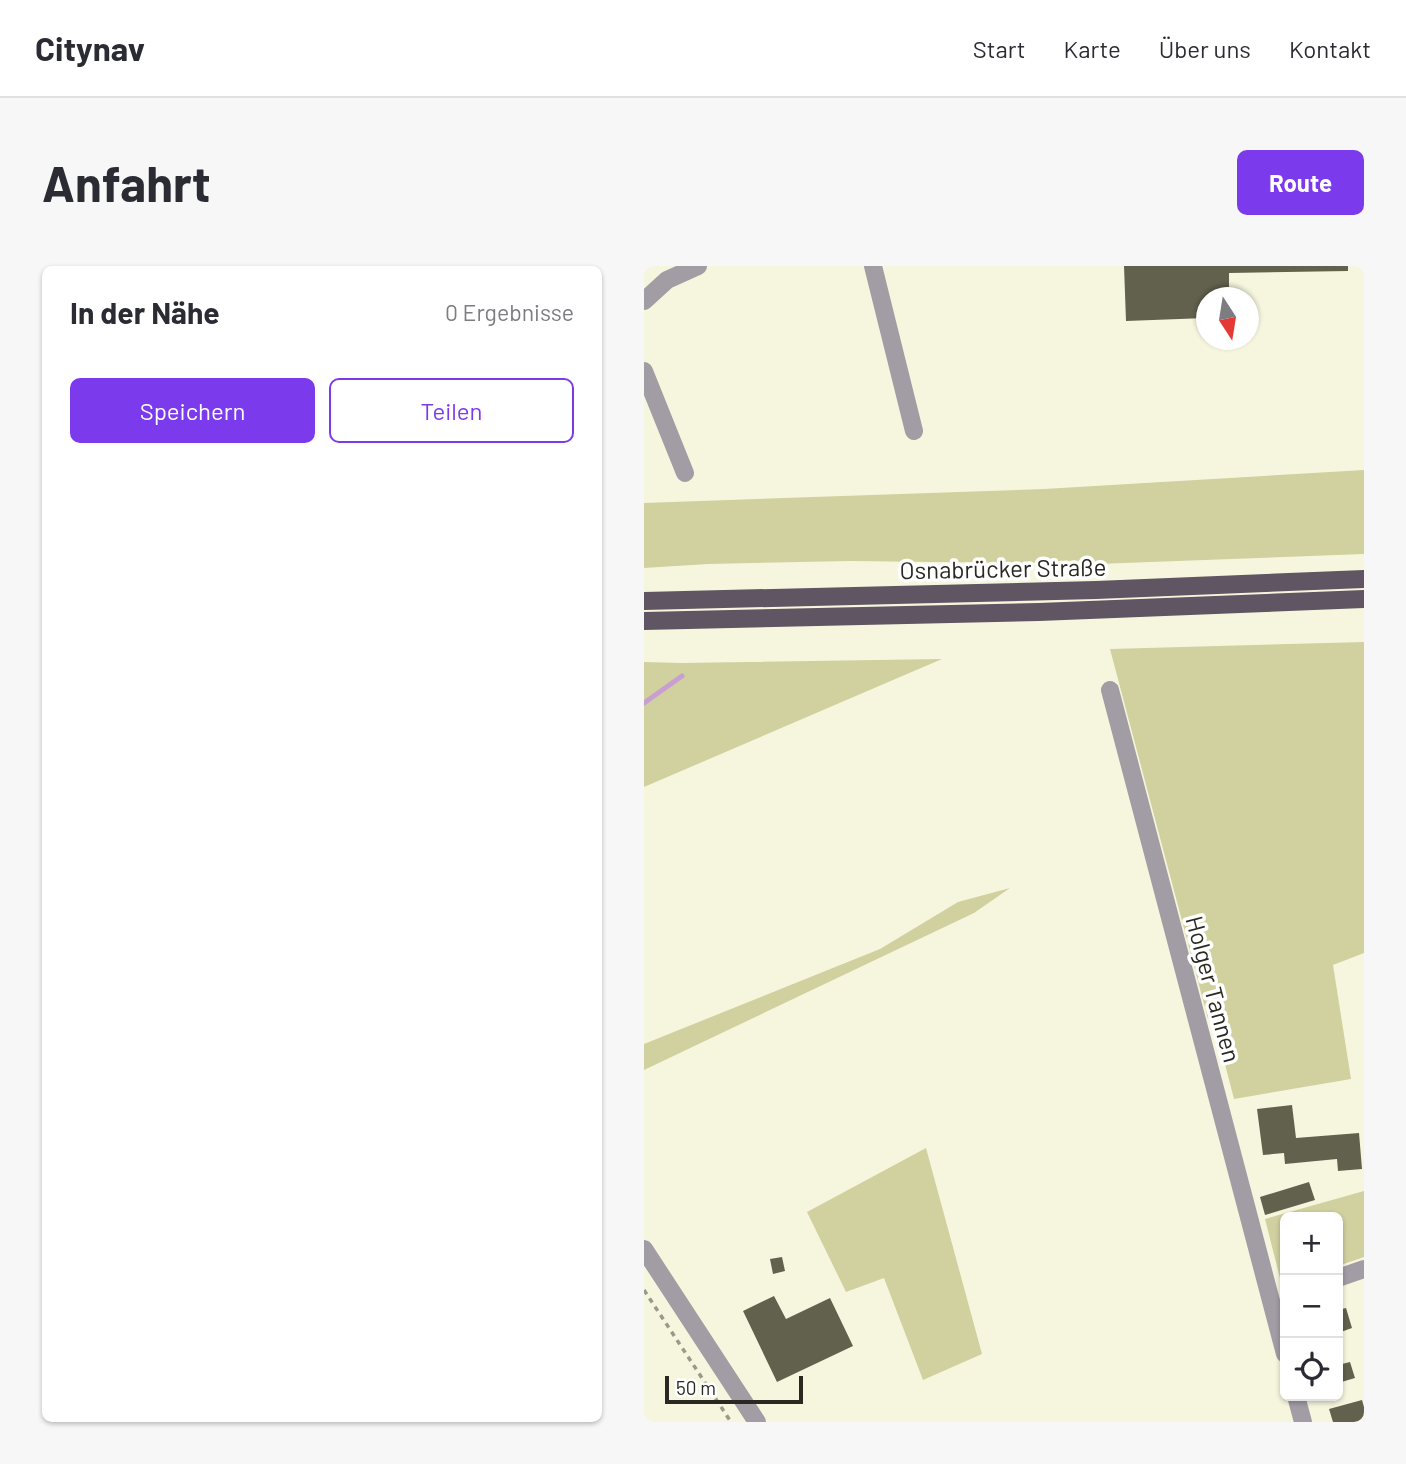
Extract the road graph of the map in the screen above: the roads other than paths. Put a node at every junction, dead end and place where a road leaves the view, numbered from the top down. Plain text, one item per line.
1 (698, 266) edge
2 (873, 266) edge
3 (644, 301) edge
4 (644, 371) edge
5 (914, 431) dead end
6 (685, 473) dead end
7 (1364, 579) edge
8 (1364, 599) edge
9 (644, 601) edge
10 (644, 621) edge
11 (1110, 690) dead end
12 (644, 1249) edge
13 (1364, 1269) edge
14 (1343, 1276) edge
15 (1278, 1299) edge
16 (1283, 1338) edge
17 (1297, 1401) edge
18 (757, 1422) edge
19 (1303, 1422) edge

1 - 3 street
2 - 5 street
4 - 6 street
7 - 9 main road, Osnabrücker Straße
8 - 10 main road, Osnabrücker Straße
11 - 15 street, Holger Tannen
12 - 18 street
13 - 14 street
15 - 16 street, Holger Tannen
17 - 19 street

